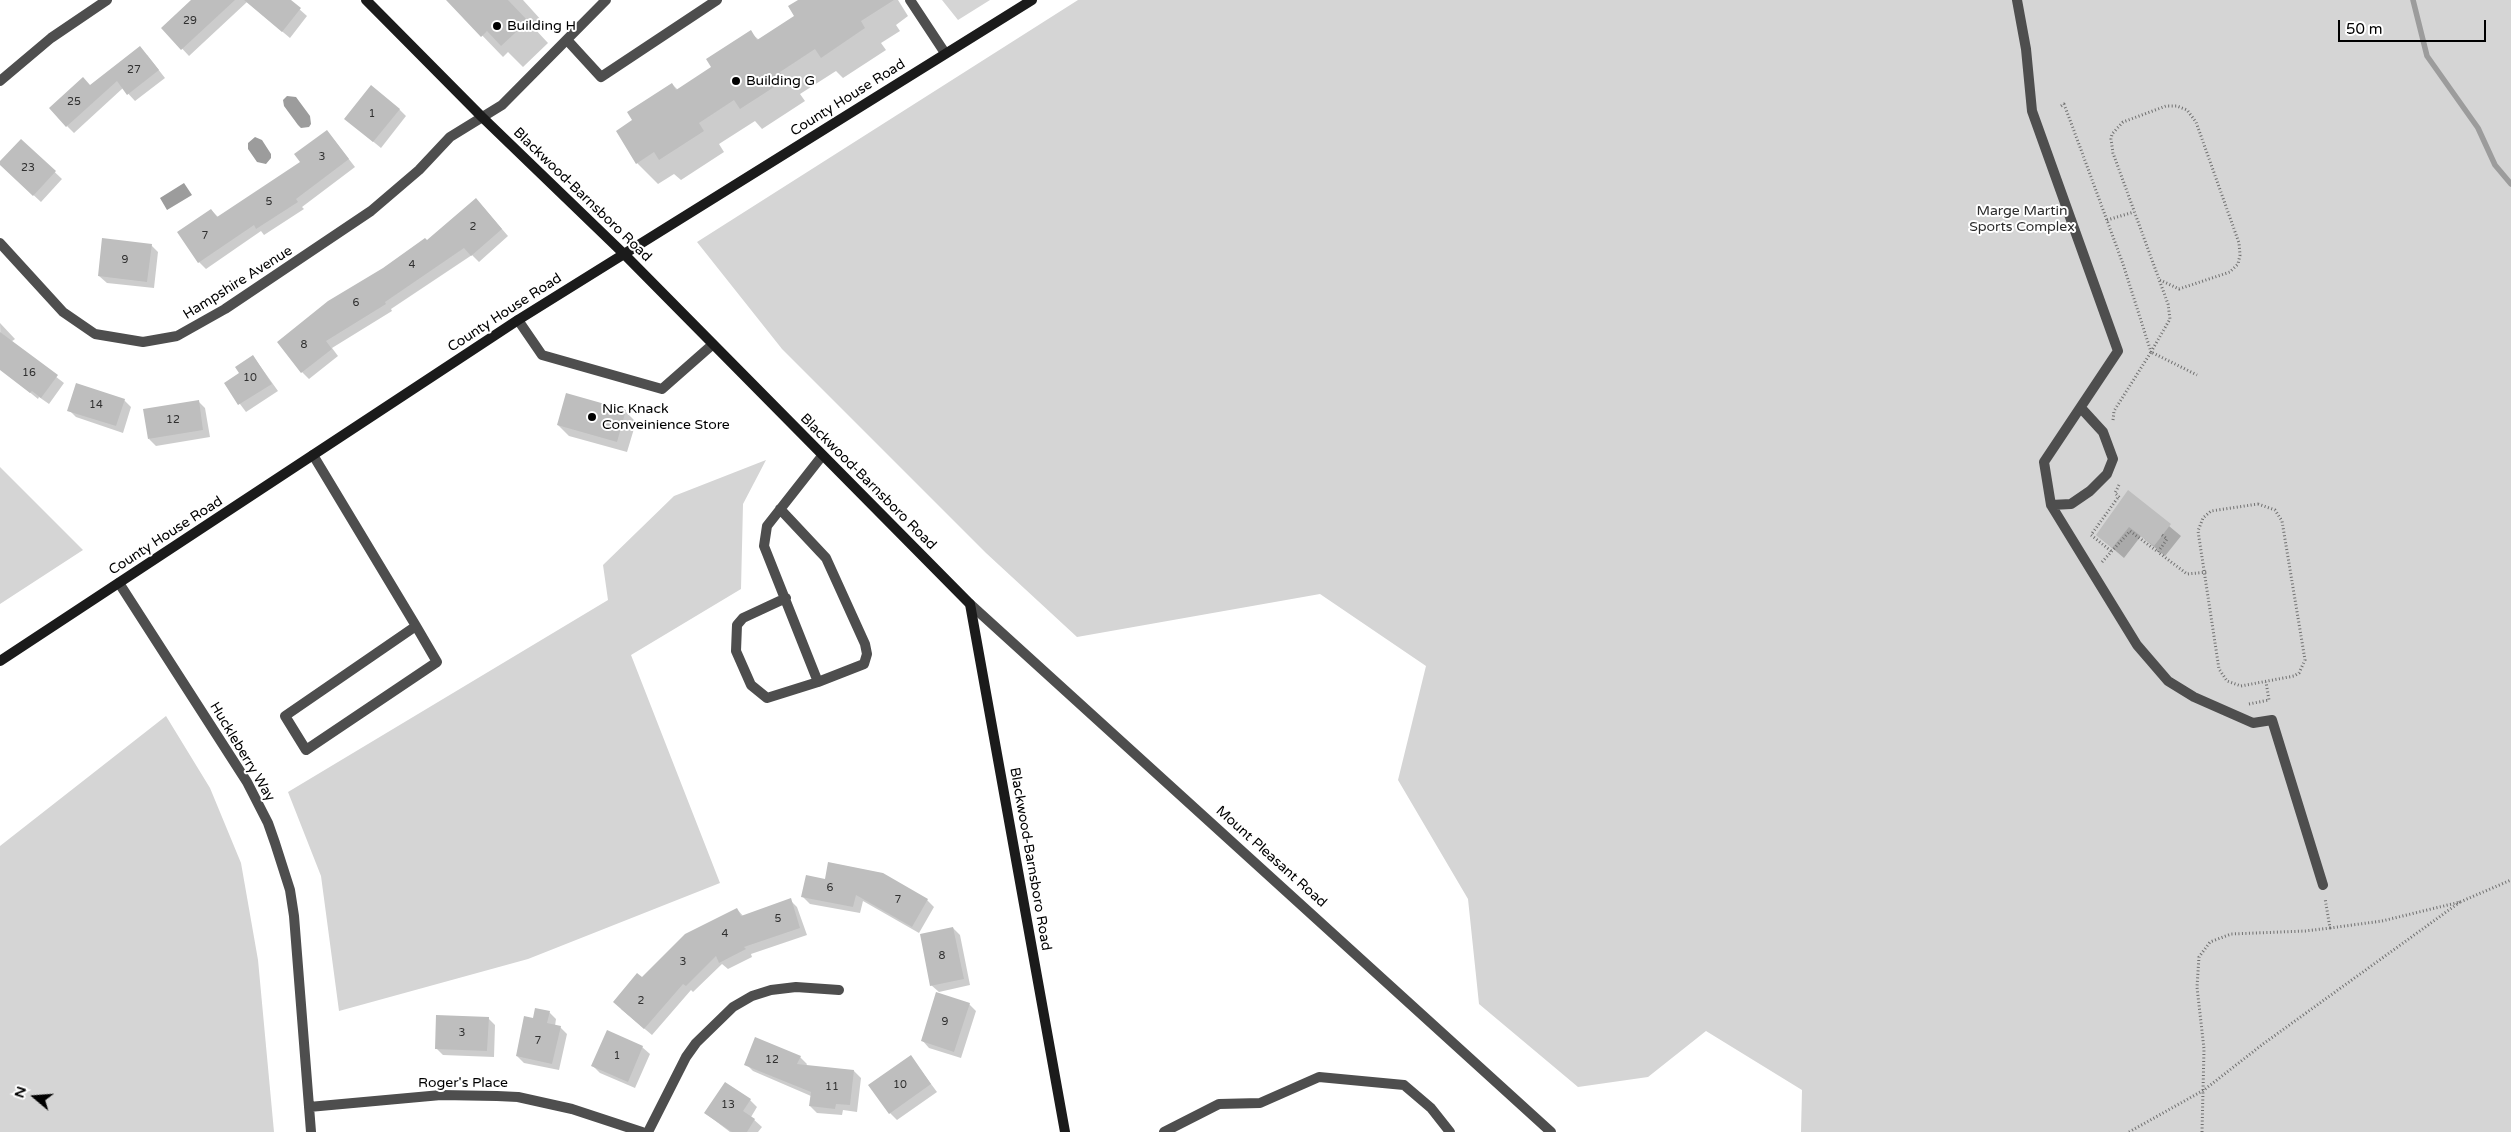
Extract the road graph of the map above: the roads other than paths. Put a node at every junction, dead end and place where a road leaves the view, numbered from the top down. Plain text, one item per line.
1 (107, 0) edge
2 (366, 0) edge
3 (606, 0) edge
4 (717, 0) edge
5 (910, 0) edge
6 (1032, 0) edge
7 (2017, 0) edge
8 (568, 41) junction
9 (945, 53) junction
10 (0, 81) edge
11 (482, 117) junction
12 (0, 243) edge
13 (624, 254) junction
14 (518, 320) junction
15 (712, 345) junction
16 (2082, 408) junction
17 (313, 455) junction
18 (822, 456) junction
19 (2051, 505) junction
20 (780, 509) junction
21 (119, 584) junction
22 (786, 598) junction
23 (970, 604) junction
24 (416, 626) junction
25 (0, 661) edge
26 (818, 682) junction
27 (2323, 885) road end
28 (839, 990) dead end
29 (309, 1107) junction
30 (311, 1132) edge
31 (642, 1132) edge
32 (648, 1132) edge
33 (1065, 1132) edge
34 (1164, 1132) edge
35 (1450, 1132) edge
36 (1551, 1132) edge

1 - 10 street
2 - 11 main road, Blackwood-Barnsboro Road
3 - 8 street, Hampshire Avenue
4 - 8 street
5 - 9 street
6 - 9 main road, County House Road
7 - 16 street
8 - 11 street, Hampshire Avenue
9 - 13 main road, County House Road
11 - 12 street, Hampshire Avenue
11 - 13 main road, Blackwood-Barnsboro Road
13 - 14 main road, County House Road
13 - 15 main road, Blackwood-Barnsboro Road
14 - 15 street
14 - 17 main road, County House Road
15 - 18 main road, Blackwood-Barnsboro Road
16 - 19 street
16 - 19 street
17 - 21 main road, County House Road
17 - 24 street
18 - 20 street
18 - 23 main road, Blackwood-Barnsboro Road
19 - 27 street
20 - 22 street
20 - 26 street
21 - 25 main road, County House Road
21 - 29 street, Huckleberry Way
22 - 26 street
22 - 26 street
23 - 33 main road, Blackwood-Barnsboro Road
23 - 36 street, Mount Pleasant Road
24 - 24 street
28 - 32 street
29 - 30 street, Huckleberry Way
29 - 31 street, Roger's Place
34 - 35 street

